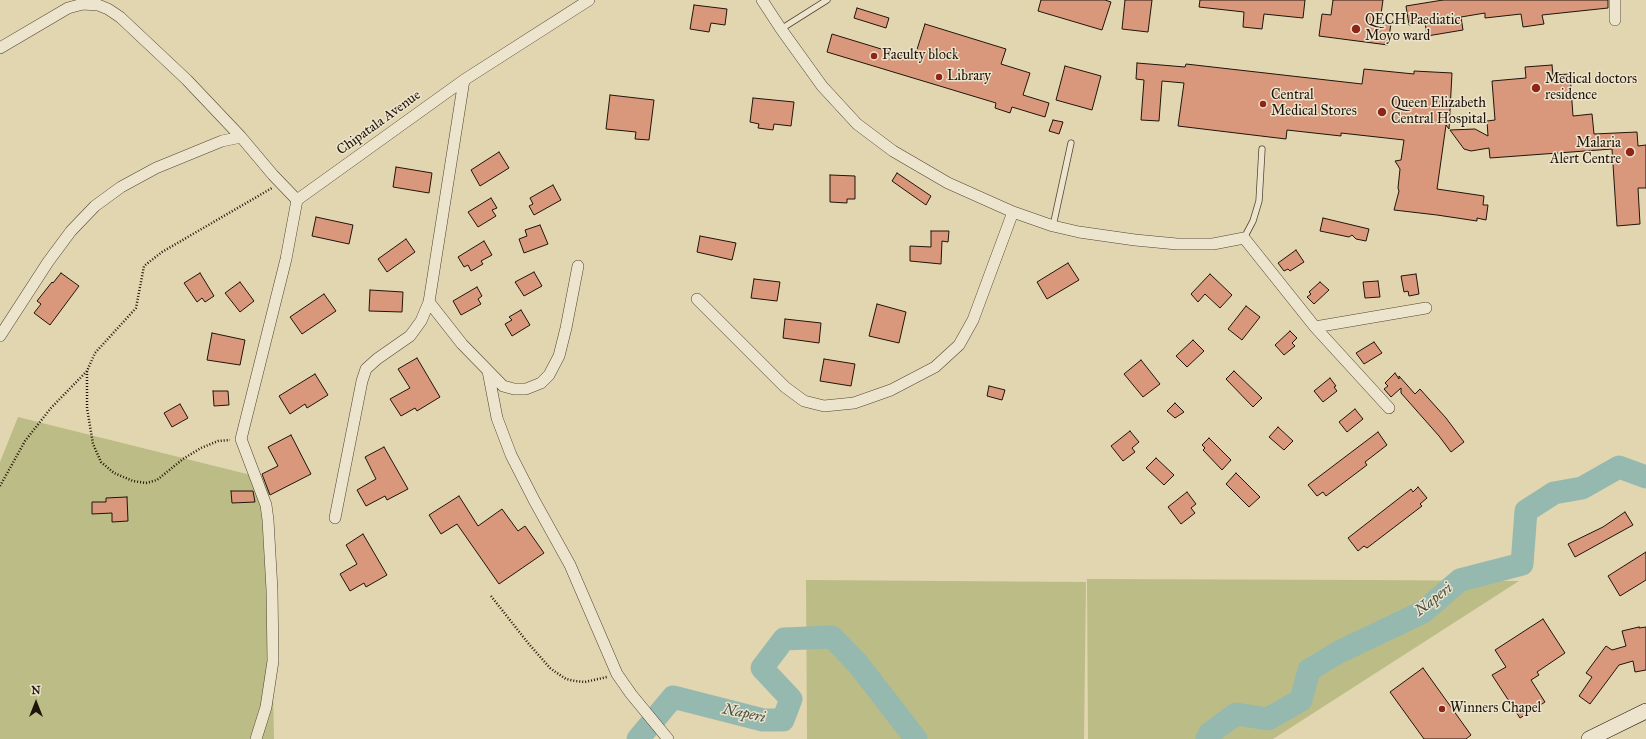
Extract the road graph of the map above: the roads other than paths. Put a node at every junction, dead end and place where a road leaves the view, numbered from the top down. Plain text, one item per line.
1 (588, 0) edge
2 (762, 0) edge
3 (827, 0) edge
4 (1615, 0) edge
5 (1615, 20) dead end
6 (781, 29) junction
7 (0, 48) edge
8 (464, 80) junction
9 (241, 137) junction
10 (1071, 143) dead end
11 (1262, 149) dead end
12 (297, 200) junction
13 (1013, 212) junction
14 (1053, 226) junction
15 (1244, 238) junction
16 (578, 266) dead end
17 (697, 299) dead end
18 (429, 302) junction
19 (1426, 308) dead end
20 (1315, 327) junction
21 (0, 336) edge
22 (488, 370) junction
23 (1389, 408) dead end
24 (335, 518) dead end
25 (1646, 711) edge
26 (256, 739) edge
27 (668, 739) edge
28 (1589, 739) edge

1 - 8 street, Chipatala Avenue
2 - 6 street
3 - 6 lane
4 - 5 street
6 - 13 street
7 - 9 street
8 - 12 street, Chipatala Avenue
8 - 18 street
9 - 12 street
9 - 21 street
10 - 14 lane
11 - 15 lane
12 - 26 street
13 - 14 street
13 - 17 street
14 - 15 street
15 - 20 street
16 - 22 street
18 - 22 street
18 - 24 street
19 - 20 street
20 - 23 street
22 - 27 street
25 - 28 main road

